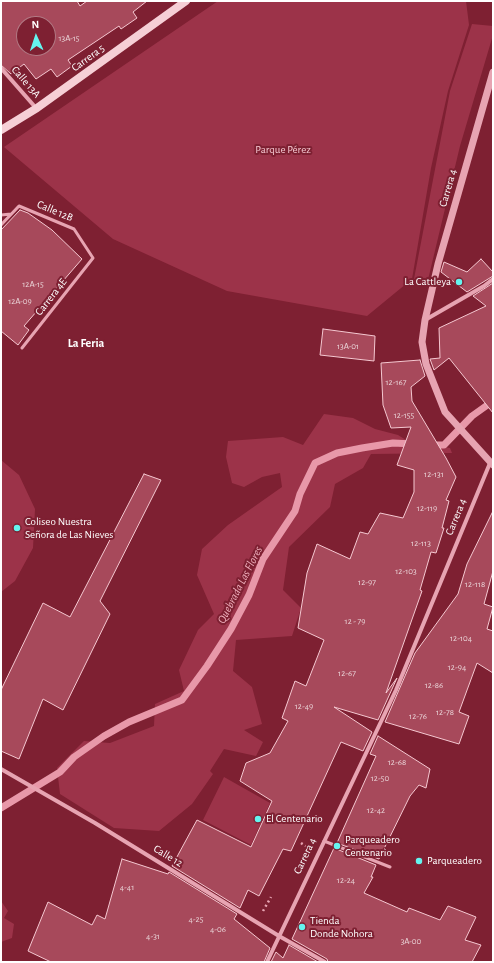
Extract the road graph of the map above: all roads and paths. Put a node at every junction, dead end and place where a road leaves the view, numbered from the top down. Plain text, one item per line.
1 (186, 1) edge
2 (1, 68) edge
3 (493, 72) edge
4 (37, 108) junction
5 (1, 130) edge
6 (11, 214) junction
7 (1, 215) edge
8 (1, 224) edge
9 (93, 258) joint
10 (493, 279) edge
11 (425, 320) junction
12 (22, 348) dead end
13 (492, 464) edge
14 (1, 769) edge
15 (324, 841) junction
16 (390, 867) dead end
17 (279, 936) junction
18 (268, 962) edge
19 (325, 962) edge

1 - 4 main road, Carrera 5
2 - 4 street, Calle 13A
3 - 11 street, Carrera 4
4 - 5 main road, Carrera 5
6 - 7 lane
6 - 8 lane
6 - 9 lane, Calle 12B
9 - 12 lane, Carrera 4E
10 - 11 street
11 - 13 street, Carrera 4
13 - 15 street, Carrera 4
14 - 17 street, Calle 12
15 - 16 lane
15 - 17 street, Carrera 4
17 - 18 street, Carrera 4
17 - 19 street, Calle 12

